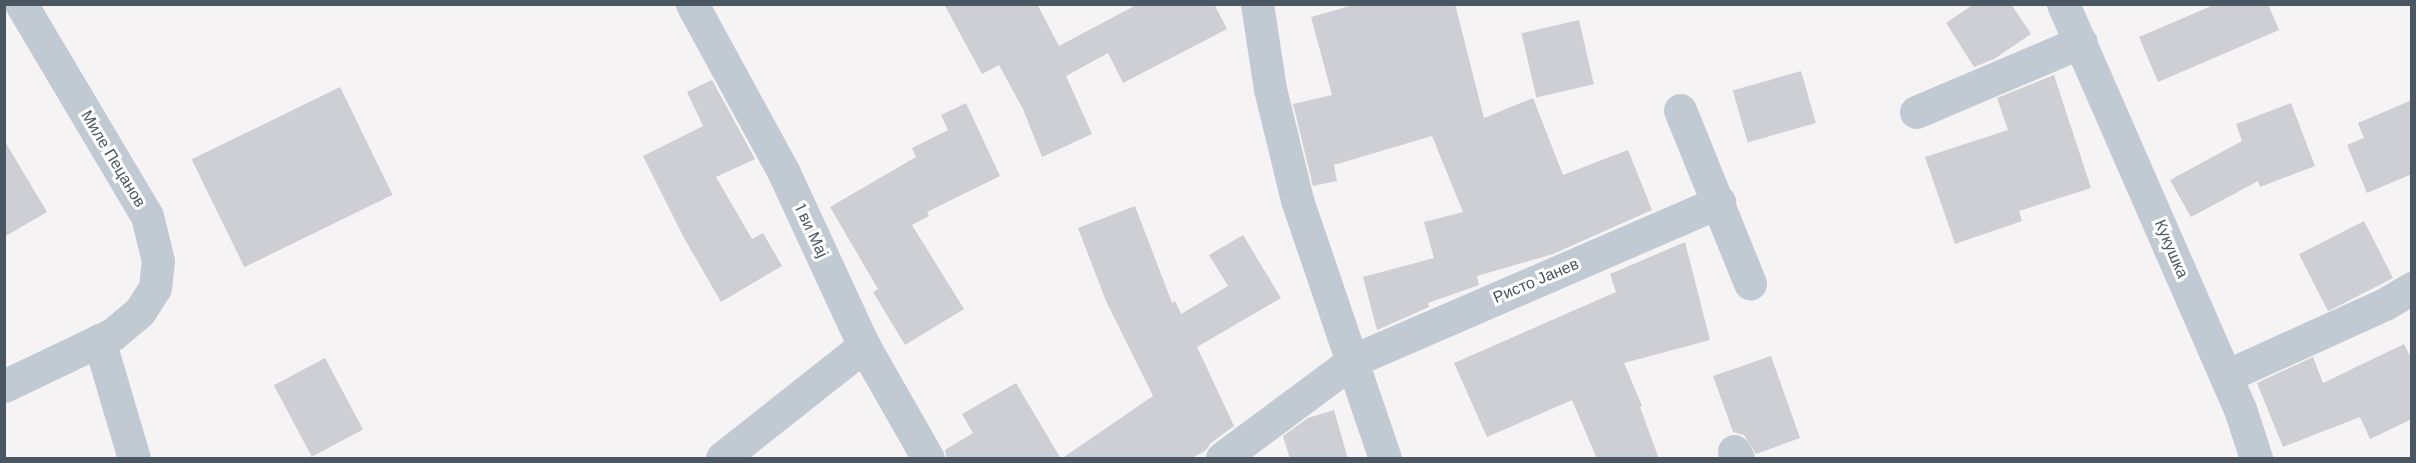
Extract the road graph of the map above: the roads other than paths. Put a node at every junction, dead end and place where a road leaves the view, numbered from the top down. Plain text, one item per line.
1 (21, 4) edge
2 (692, 4) edge
3 (1257, 4) edge
4 (2063, 4) edge
5 (2080, 42) junction
6 (1680, 110) dead end
7 (1916, 112) dead end
8 (1719, 202) junction
9 (1750, 283) dead end
10 (2412, 288) edge
11 (99, 340) junction
12 (864, 346) junction
13 (1354, 360) junction
14 (2226, 376) junction
15 (4, 386) edge
16 (134, 459) edge
17 (722, 459) edge
18 (928, 459) edge
19 (1222, 459) edge
20 (1385, 459) edge
21 (2256, 459) edge

1 - 11 street, Миле Пецанов
2 - 12 street, 1 ви Мај
3 - 13 street
4 - 5 street, Кукушка
5 - 7 street
5 - 14 street, Кукушка
6 - 8 street
8 - 9 street
8 - 13 street, Ристо Јанев
10 - 14 street
11 - 15 street, Миле Пецанов
11 - 16 street
12 - 17 street
12 - 18 street, 1 ви Мај
13 - 19 street, Ристо Јанев
13 - 20 street
14 - 21 street, Кукушка

